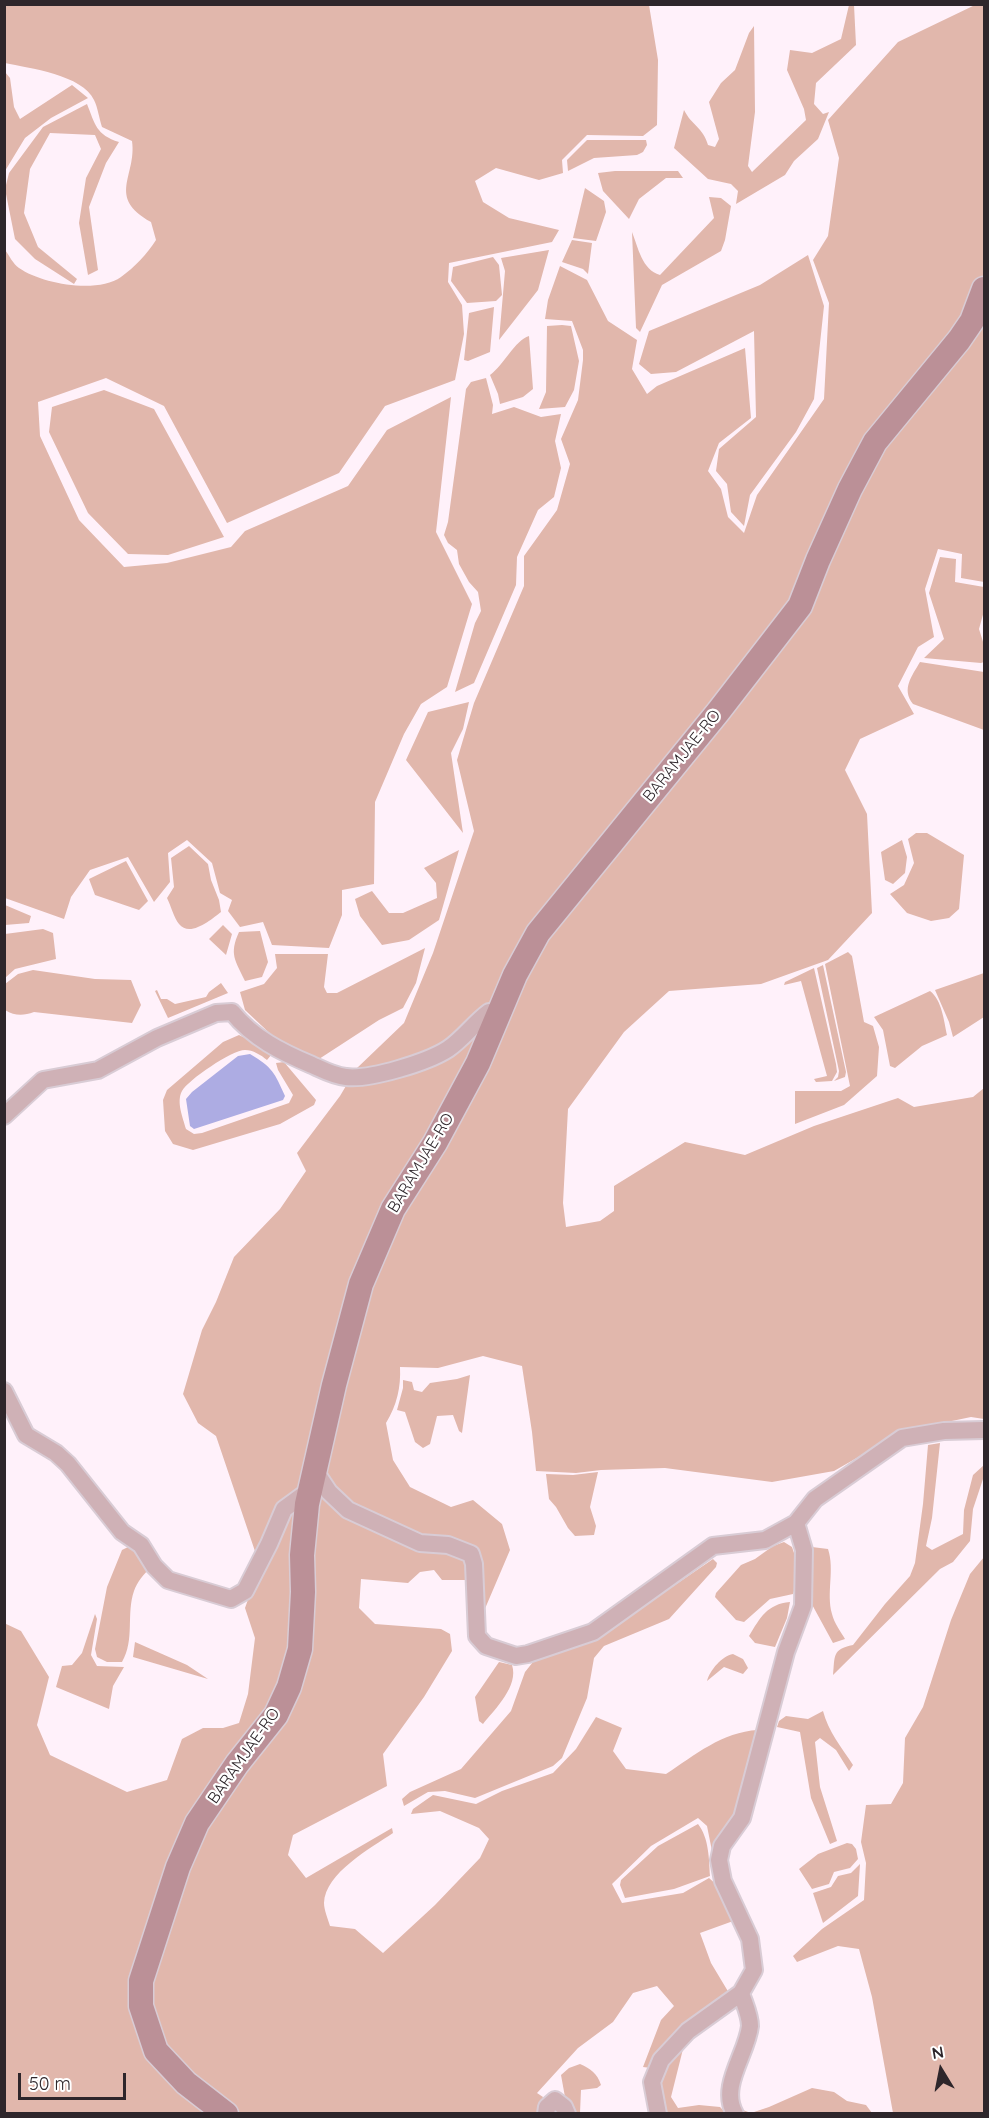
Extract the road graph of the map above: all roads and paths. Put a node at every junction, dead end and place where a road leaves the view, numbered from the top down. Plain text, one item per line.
1 (984, 289) edge
2 (498, 1015) junction
3 (4, 1116) edge
4 (4, 1391) edge
5 (984, 1430) edge
6 (313, 1480) junction
7 (796, 1523) junction
8 (741, 1993) junction
9 (226, 2114) edge
10 (546, 2114) edge
11 (567, 2114) edge
12 (658, 2114) edge
13 (735, 2114) edge

1 - 2 street, BARAMJAE-RO
2 - 3 street
2 - 6 street, BARAMJAE-RO
4 - 6 street
5 - 7 street
6 - 7 street
6 - 9 street, BARAMJAE-RO
7 - 8 street
8 - 12 street
8 - 13 street
10 - 11 street

